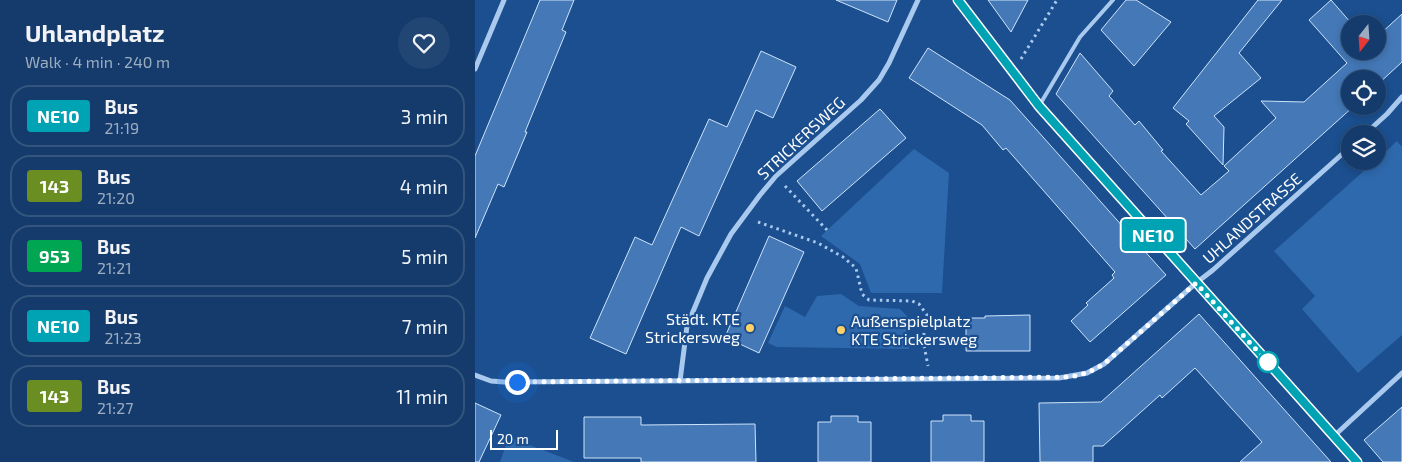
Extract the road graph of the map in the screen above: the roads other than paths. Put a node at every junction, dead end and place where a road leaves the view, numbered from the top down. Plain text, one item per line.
1 (504, 0) edge
2 (918, 0) edge
3 (958, 0) edge
4 (1113, 0) edge
5 (475, 69) edge
6 (1401, 99) edge
7 (1039, 106) junction
8 (1375, 125) edge
9 (1341, 155) edge
10 (1196, 283) junction
11 (1402, 373) edge
12 (475, 375) edge
13 (680, 381) junction
14 (1334, 436) junction
15 (1357, 462) edge

1 - 5 street
2 - 13 street, STRICKERSWEG
3 - 7 street
4 - 7 lane
6 - 8 street
7 - 10 street
9 - 10 street, UHLANDSTRASSE
10 - 13 street, UHLANDSTRASSE
10 - 14 street
11 - 14 street
12 - 13 street, UHLANDSTRASSE
14 - 15 street

